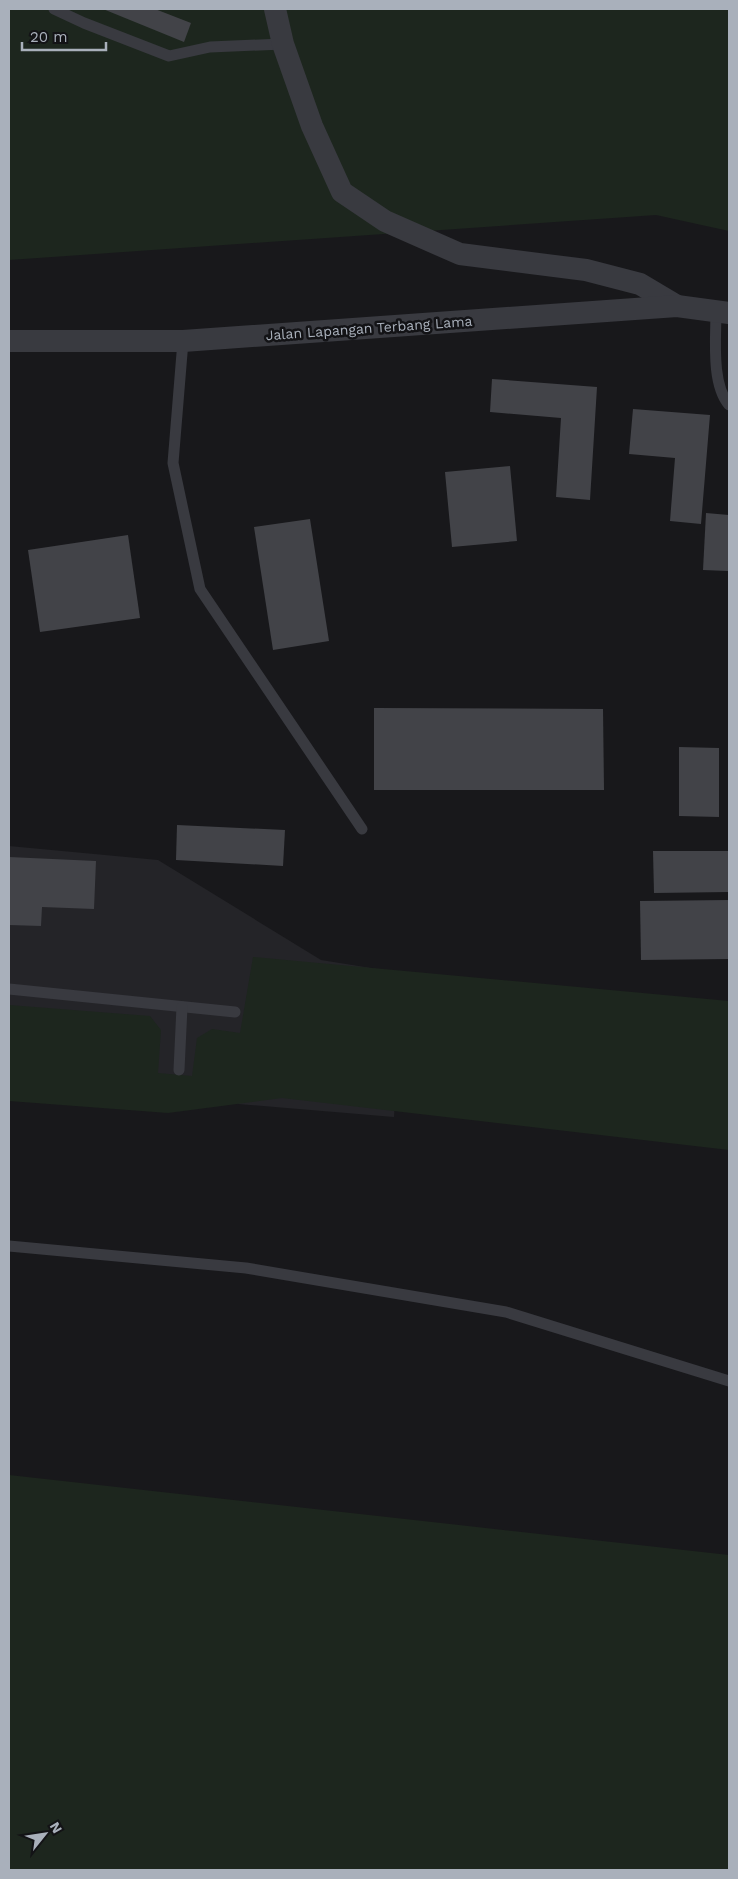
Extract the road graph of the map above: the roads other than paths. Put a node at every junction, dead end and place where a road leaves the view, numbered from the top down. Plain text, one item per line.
1 (54, 9) edge
2 (275, 9) edge
3 (283, 44) junction
4 (677, 306) junction
5 (723, 312) edge
6 (9, 341) edge
7 (183, 341) junction
8 (729, 405) edge
9 (362, 829) dead end
10 (9, 989) edge
11 (182, 1006) junction
12 (235, 1012) dead end
13 (179, 1070) dead end
14 (9, 1246) edge
15 (729, 1382) edge

1 - 3 lane
2 - 3 street
3 - 4 street
4 - 5 street, Jalan Lapangan Terbang Lama
4 - 7 street, Jalan Lapangan Terbang Lama
5 - 8 lane
6 - 7 street, Jalan Lapangan Terbang Lama
7 - 9 lane
10 - 11 lane
11 - 12 lane
11 - 13 lane
14 - 15 lane

